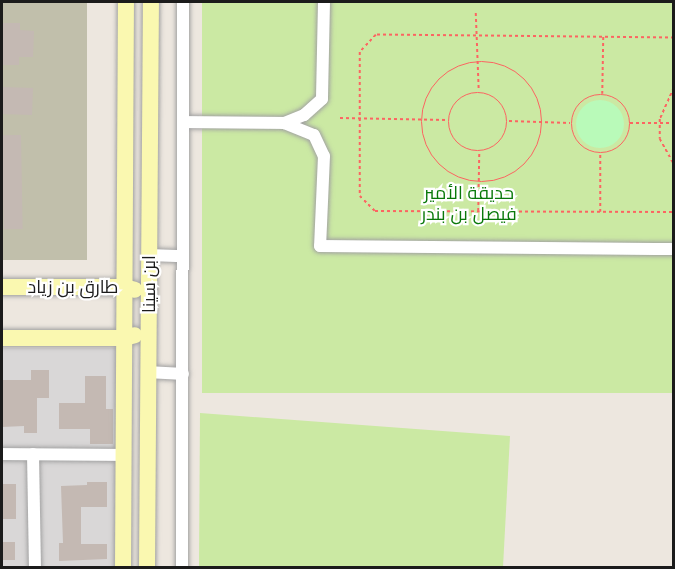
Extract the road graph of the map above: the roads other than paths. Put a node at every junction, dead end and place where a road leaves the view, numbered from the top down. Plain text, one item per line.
1 (126, 2) edge
2 (151, 2) edge
3 (183, 2) edge
4 (324, 2) edge
5 (184, 122) junction
6 (284, 123) junction
7 (674, 249) edge
8 (149, 255) junction
9 (183, 256) junction
10 (2, 287) edge
11 (124, 287) junction
12 (149, 314) junction
13 (2, 338) edge
14 (124, 339) junction
15 (148, 372) junction
16 (183, 374) junction
17 (2, 454) edge
18 (33, 454) junction
19 (124, 455) junction
20 (35, 567) edge
21 (123, 567) edge
22 (147, 567) edge
23 (182, 567) edge

1 - 11 street, ابن سينا
2 - 8 street, ابن سينا
3 - 5 street
4 - 6 street
5 - 6 street
5 - 9 street
6 - 7 street
8 - 9 street
8 - 12 street, ابن سينا
9 - 16 street
10 - 11 street, طارق بن زياد
11 - 12 street, طارق بن زياد
11 - 14 street, ابن سينا
12 - 14 street
12 - 15 street, ابن سينا
13 - 14 street
14 - 19 street, ابن سينا
15 - 16 street
15 - 22 street, ابن سينا
16 - 23 street
17 - 18 street
18 - 19 street
18 - 20 street
19 - 21 street, ابن سينا

